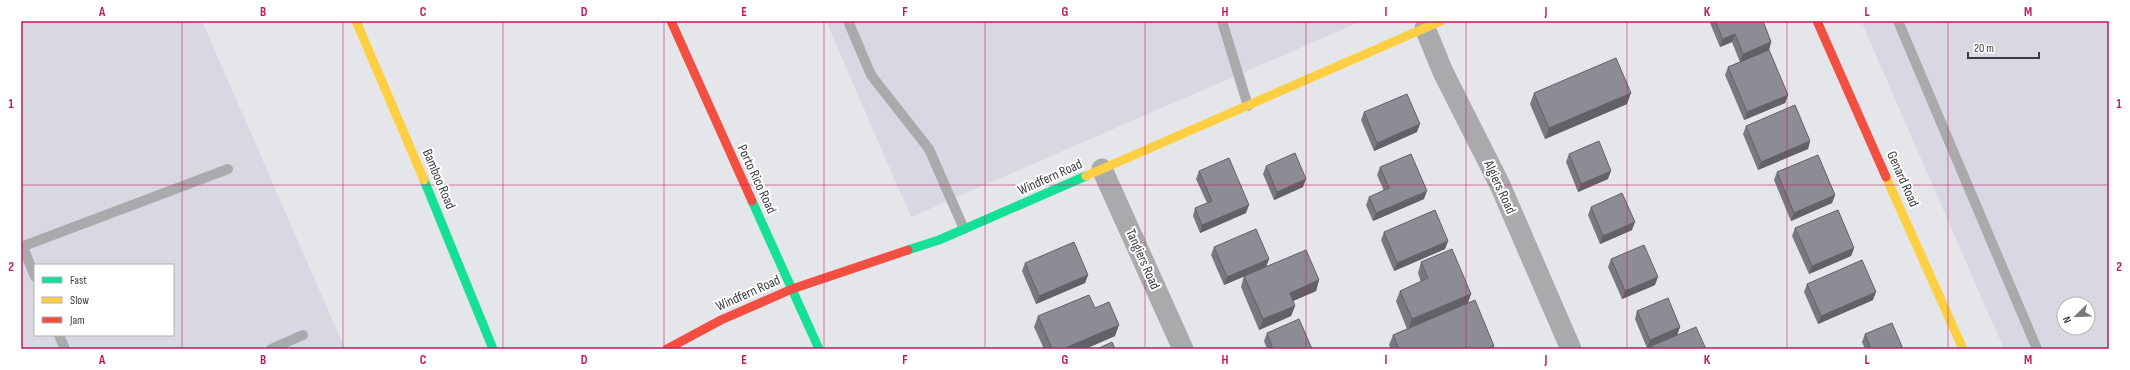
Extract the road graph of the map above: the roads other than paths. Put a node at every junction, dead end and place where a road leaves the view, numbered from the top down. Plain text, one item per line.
1 (356, 21) edge
2 (672, 21) edge
3 (848, 21) edge
4 (1222, 21) edge
5 (1817, 21) edge
6 (1898, 21) edge
7 (1433, 24) edge
8 (1248, 106) junction
9 (228, 169) dead end
10 (1102, 169) junction
11 (964, 229) junction
12 (22, 247) edge
13 (34, 275) edge
14 (792, 289) junction
15 (303, 335) dead end
16 (59, 336) edge
17 (65, 349) edge
18 (271, 349) edge
19 (493, 349) edge
20 (667, 349) edge
21 (819, 349) edge
22 (1183, 349) edge
23 (1571, 349) edge
24 (1962, 349) edge
25 (2037, 349) edge

1 - 19 street, Bamboo Road
2 - 14 street, Porto Rico Road
3 - 11 lane
4 - 8 lane
5 - 24 street, Genard Road
6 - 25 lane
7 - 8 street, Windfern Road
7 - 23 street, Algiers Road
8 - 10 street, Windfern Road
9 - 12 lane
10 - 11 street, Windfern Road
10 - 22 street, Tangiers Road
11 - 14 street, Windfern Road
12 - 13 lane
14 - 20 street, Windfern Road
14 - 21 street, Porto Rico Road
15 - 18 lane
16 - 17 lane

